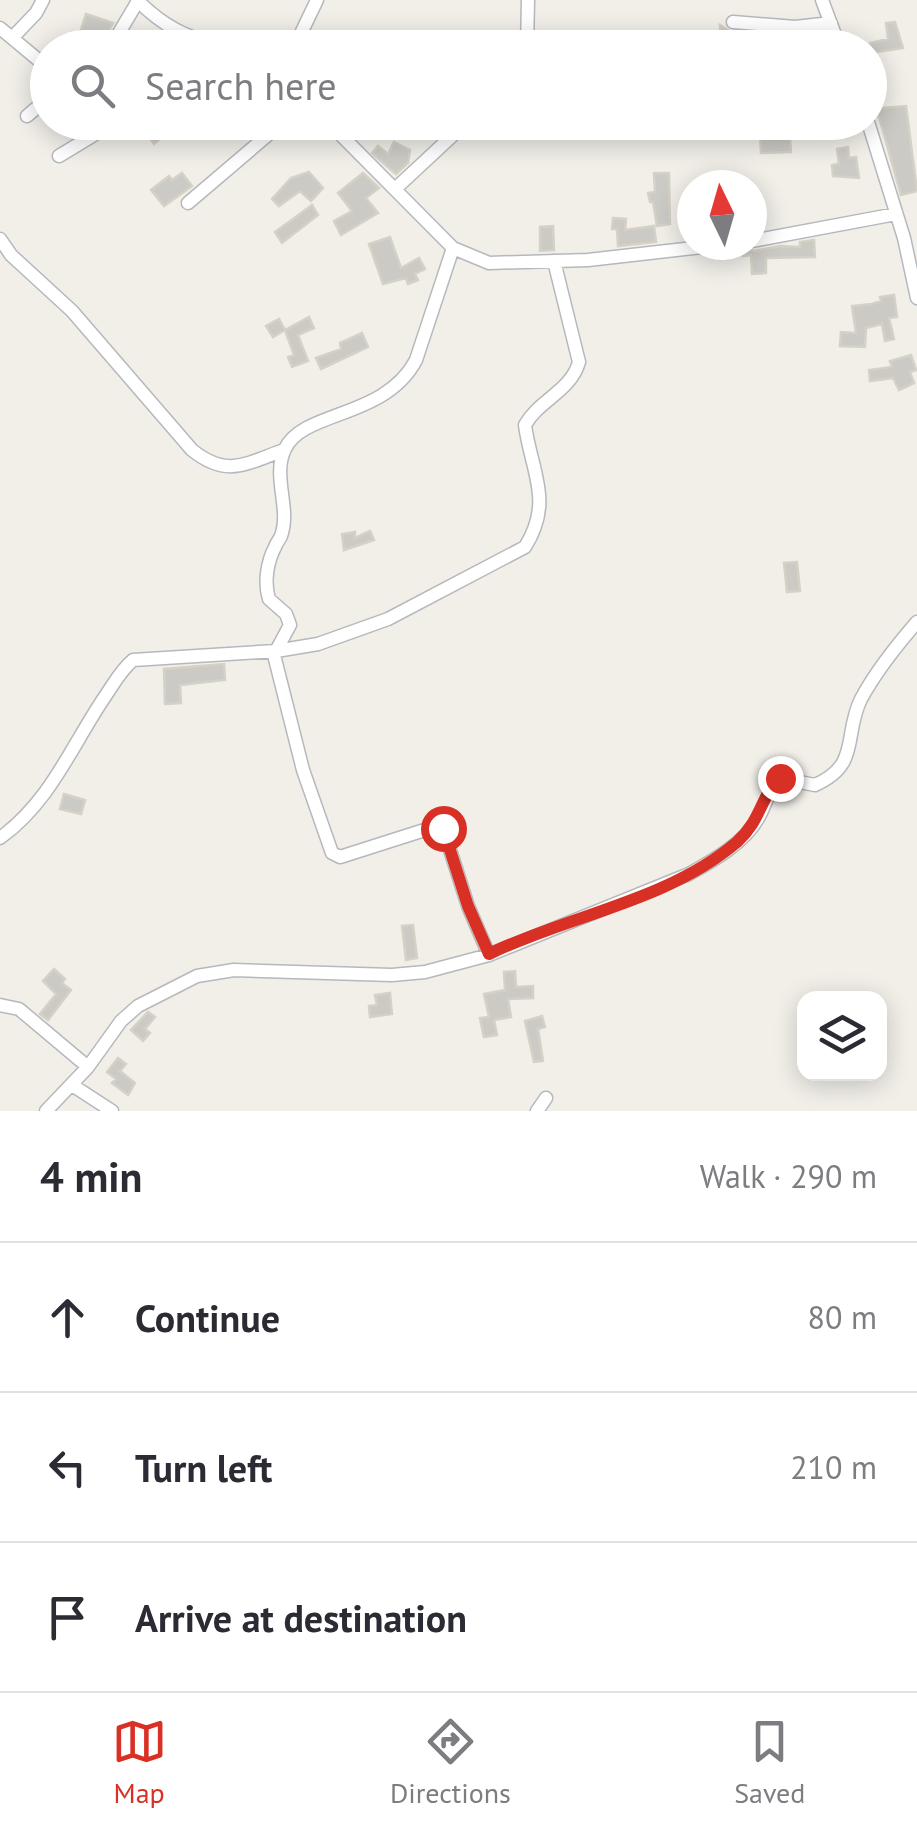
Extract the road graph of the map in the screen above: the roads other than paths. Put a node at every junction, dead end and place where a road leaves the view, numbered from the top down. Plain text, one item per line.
1 (43, 0) edge
2 (137, 0) edge
3 (317, 0) edge
4 (528, 0) edge
5 (822, 0) edge
6 (732, 22) dead end
7 (830, 22) junction
8 (0, 28) edge
9 (120, 30) edge
10 (172, 30) edge
11 (303, 30) edge
12 (527, 30) edge
13 (833, 30) edge
14 (12, 38) junction
15 (30, 53) edge
16 (30, 113) edge
17 (27, 116) dead end
18 (85, 140) edge
19 (262, 140) edge
20 (346, 140) edge
21 (448, 140) edge
22 (873, 140) edge
23 (59, 156) dead end
24 (395, 189) junction
25 (188, 203) dead end
26 (896, 214) junction
27 (767, 238) edge
28 (0, 239) edge
29 (454, 248) junction
30 (677, 249) edge
31 (554, 262) junction
32 (917, 298) edge
33 (284, 450) junction
34 (917, 622) edge
35 (274, 651) junction
36 (0, 838) edge
37 (489, 954) junction
38 (0, 1005) edge
39 (88, 1067) junction
40 (72, 1085) junction
41 (546, 1098) dead end
42 (48, 1110) edge
43 (112, 1111) edge
44 (537, 1111) edge

1 - 14 street
2 - 9 street
2 - 10 street
3 - 11 street
4 - 12 street
5 - 7 street
6 - 7 street
7 - 13 street
8 - 14 street
14 - 15 street
16 - 17 street
18 - 23 street
19 - 25 street
20 - 24 street
21 - 24 street
22 - 26 street
24 - 29 street
26 - 27 street
26 - 32 street
28 - 33 street
29 - 31 street
29 - 33 street
30 - 31 street
31 - 35 street
33 - 35 street
34 - 37 street
35 - 36 street
35 - 37 street
37 - 39 street
38 - 39 street
39 - 40 street
40 - 42 street
40 - 43 street
41 - 44 street

